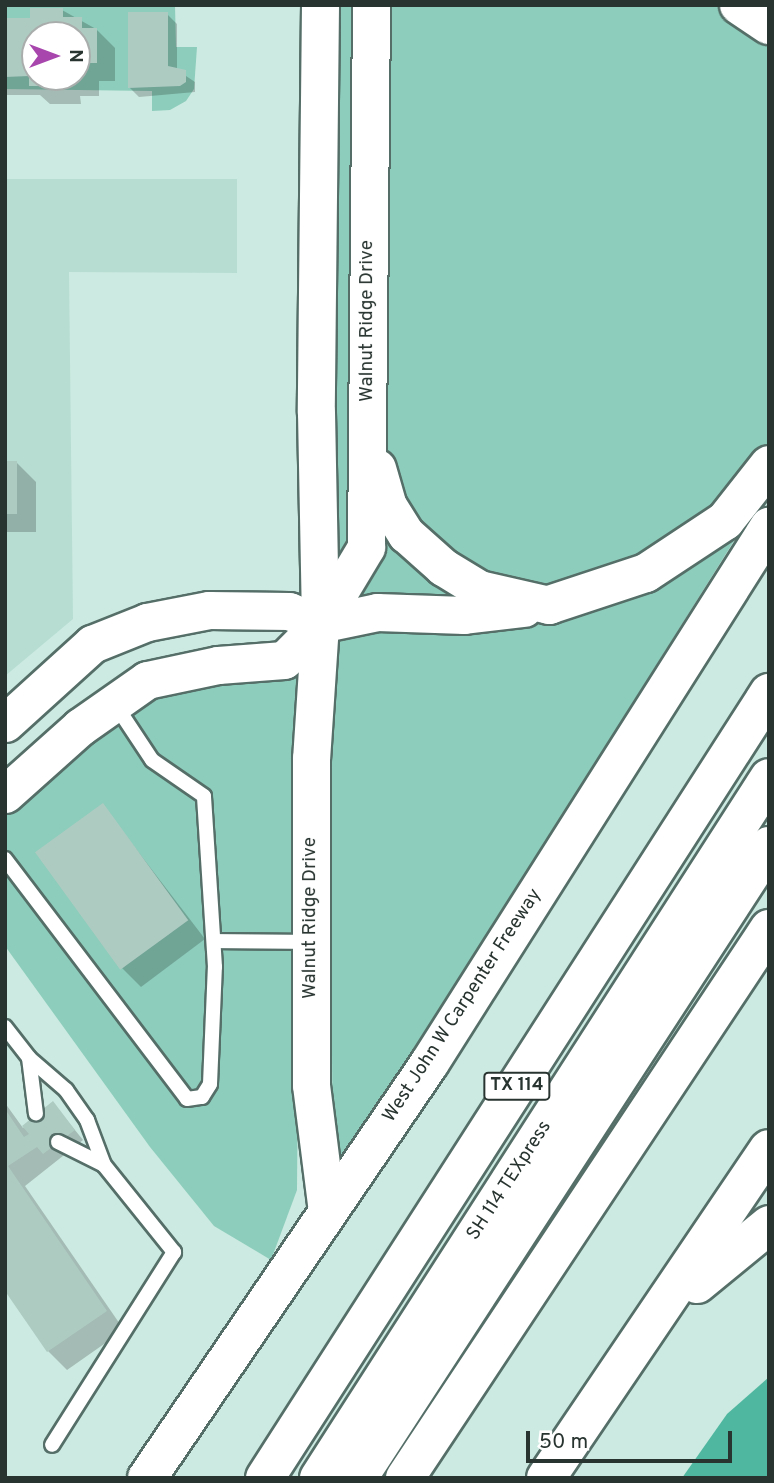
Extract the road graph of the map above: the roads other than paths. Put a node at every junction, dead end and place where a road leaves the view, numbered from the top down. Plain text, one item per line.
1 (320, 5) edge
2 (371, 5) edge
3 (739, 5) edge
4 (769, 25) edge
5 (368, 436) junction
6 (769, 465) edge
7 (769, 527) edge
8 (549, 604) junction
9 (320, 624) junction
10 (769, 693) edge
11 (114, 703) junction
12 (5, 723) edge
13 (769, 778) edge
14 (5, 794) edge
15 (769, 846) edge
16 (5, 859) edge
17 (769, 929) edge
18 (215, 941) junction
19 (312, 942) junction
20 (5, 1027) edge
21 (29, 1058) junction
22 (36, 1114) dead end
23 (58, 1142) dead end
24 (769, 1149) edge
25 (104, 1165) junction
26 (327, 1211) junction
27 (769, 1225) edge
28 (644, 1338) junction
29 (52, 1445) dead end
30 (147, 1478) edge
31 (265, 1478) edge
32 (318, 1478) edge
33 (358, 1478) edge
34 (405, 1478) edge
35 (546, 1478) edge

1 - 9 street, Walnut Ridge Drive
2 - 5 street, Walnut Ridge Drive
3 - 4 main road
5 - 8 street
5 - 9 street, Walnut Ridge Drive
6 - 8 main road
7 - 26 main road, West John W Carpenter Freeway
8 - 9 street
9 - 11 street
9 - 12 street
9 - 19 street, Walnut Ridge Drive
10 - 31 main road, TX 114
11 - 14 street
11 - 18 lane
13 - 32 main road, SH 114 TEXpress
15 - 33 main road, SH 114 TEXpress
16 - 18 lane
17 - 34 main road
18 - 19 lane
19 - 26 street, Walnut Ridge Drive
20 - 21 lane
21 - 22 lane
21 - 25 lane
23 - 25 lane
24 - 28 main road
25 - 29 lane
26 - 30 main road, West John W Carpenter Freeway
27 - 28 main road
28 - 35 main road

